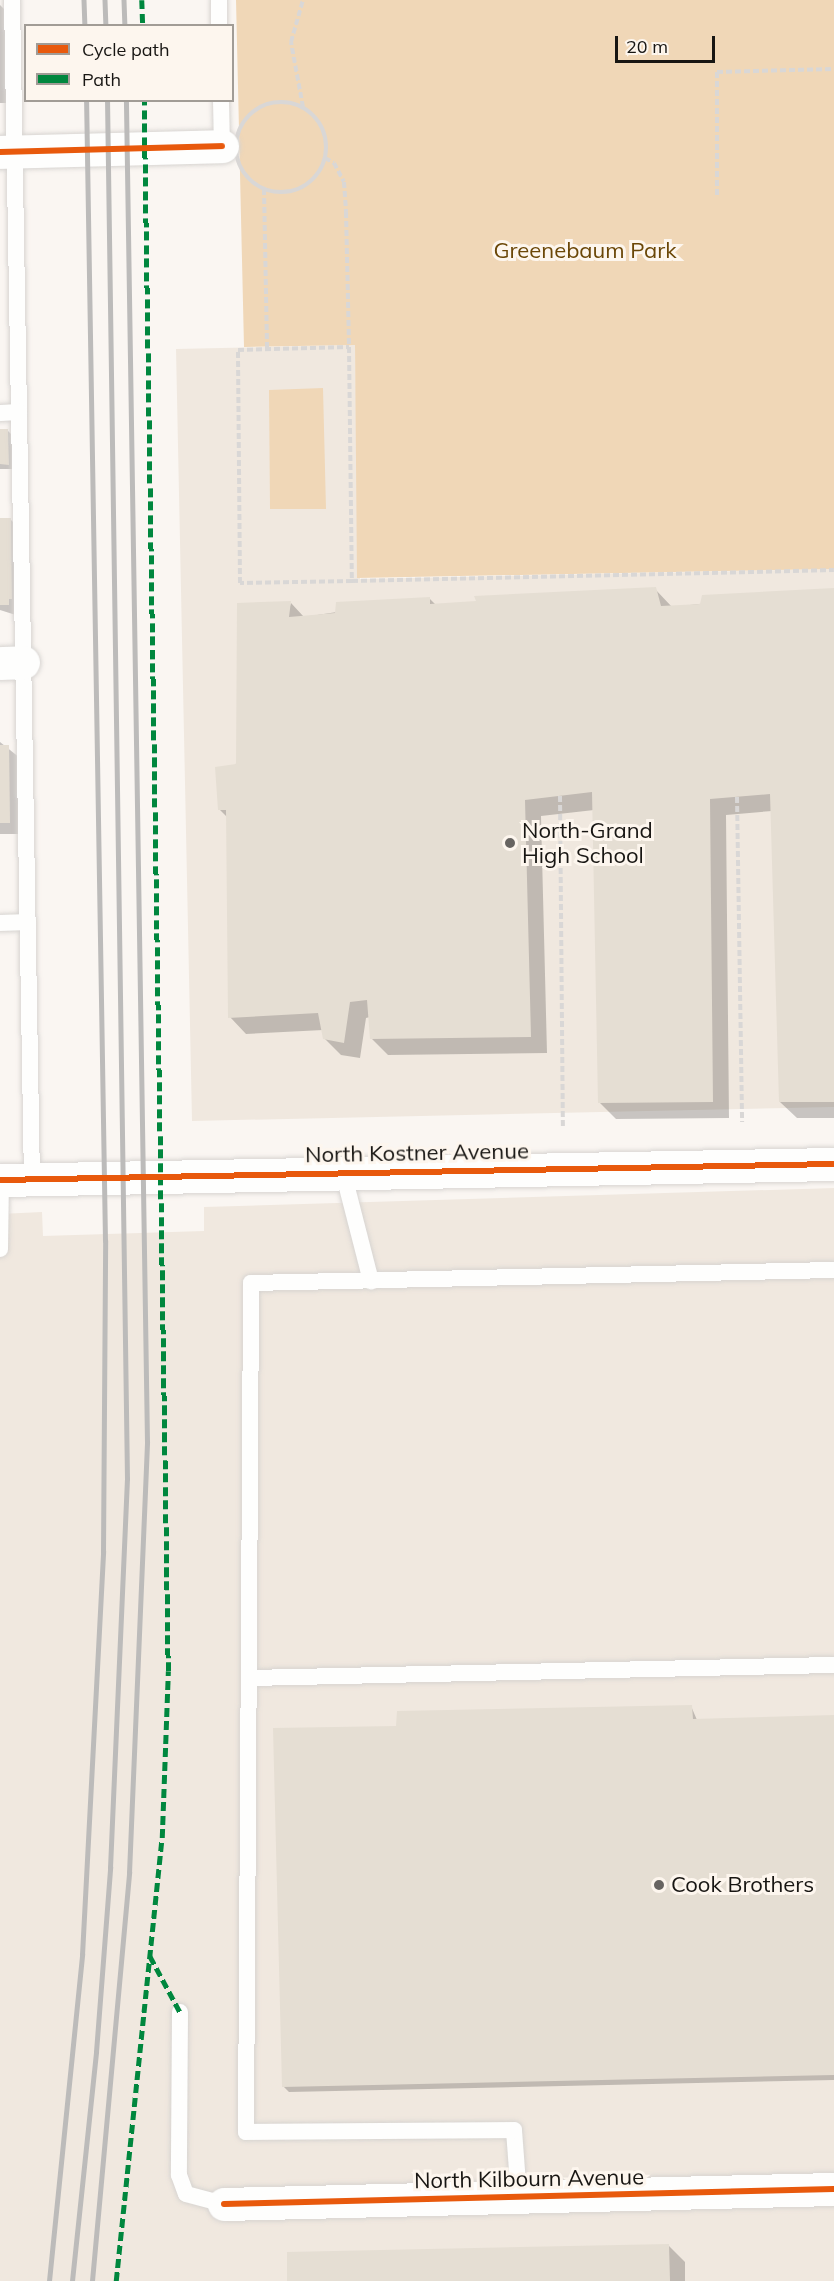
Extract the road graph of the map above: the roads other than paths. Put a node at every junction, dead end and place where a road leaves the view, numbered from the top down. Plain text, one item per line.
1 (12, 0) edge
2 (219, 0) edge
3 (219, 24) edge
4 (221, 102) edge
5 (222, 146) joint
6 (8, 152) edge
7 (19, 412) junction
8 (0, 413) edge
9 (12, 662) edge
10 (28, 922) junction
11 (0, 923) edge
12 (834, 1164) edge
13 (343, 1172) junction
14 (11, 1179) edge
15 (0, 1249) edge
16 (834, 1270) edge
17 (371, 1281) junction
18 (834, 1665) edge
19 (250, 1678) junction
20 (180, 2012) dead end
21 (834, 2189) edge
22 (519, 2197) junction
23 (224, 2204) joint

1 - 6 lane
2 - 3 lane
4 - 5 lane
5 - 6 street
6 - 7 lane
7 - 8 lane
7 - 9 lane
9 - 10 lane
10 - 11 lane
10 - 14 lane
12 - 13 street, North Kostner Avenue
13 - 14 street, North Kostner Avenue
13 - 17 lane
14 - 15 lane
16 - 17 lane
17 - 19 lane
18 - 19 lane
19 - 22 lane
20 - 23 lane
21 - 22 street, North Kilbourn Avenue
22 - 23 street, North Kilbourn Avenue

